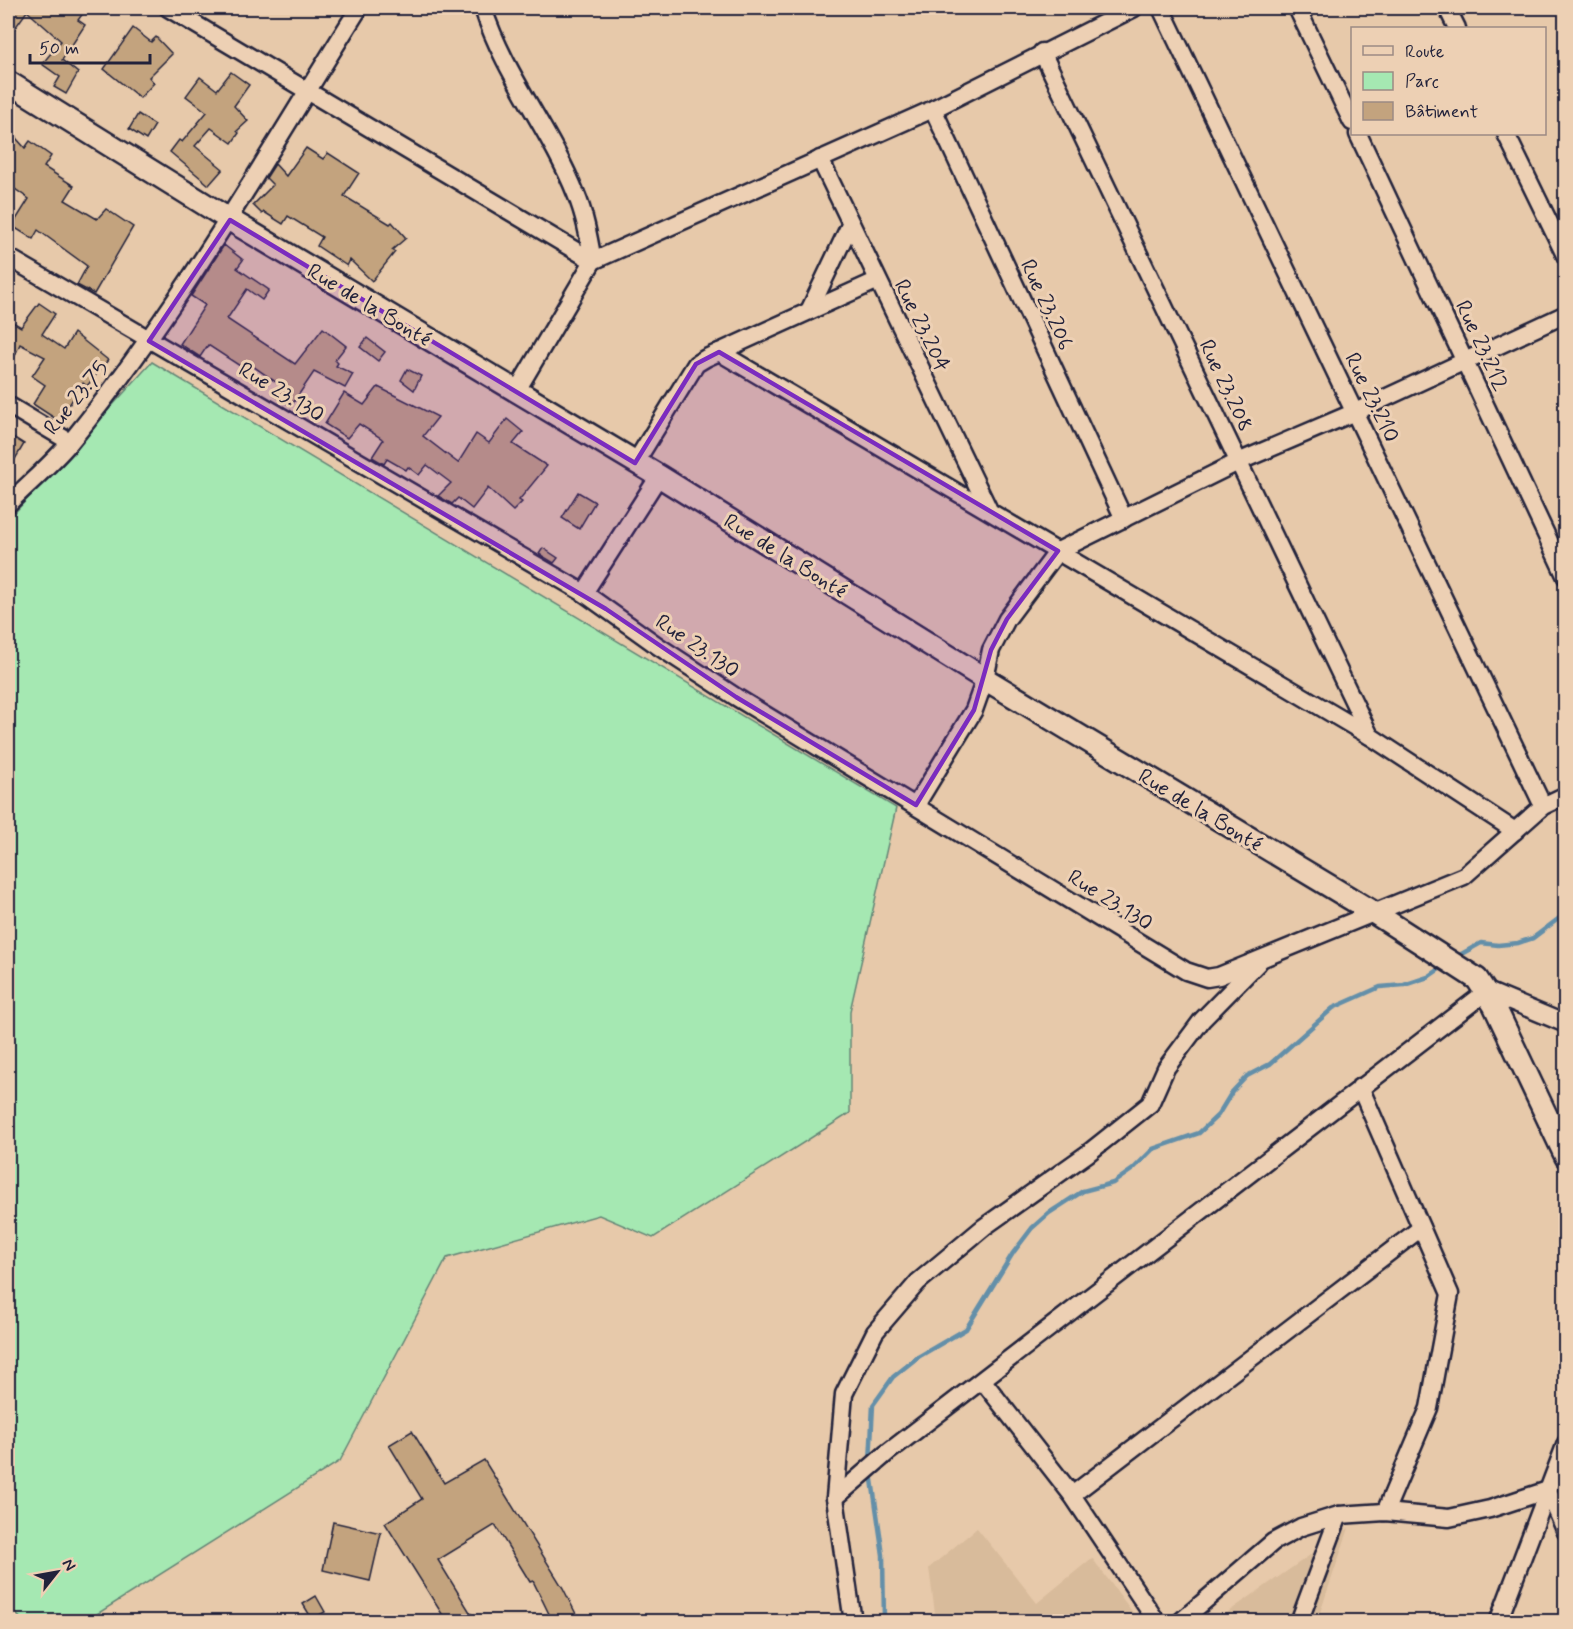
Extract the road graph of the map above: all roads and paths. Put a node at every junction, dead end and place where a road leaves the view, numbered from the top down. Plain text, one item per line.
1 (168, 8) edge
2 (358, 8) edge
3 (483, 8) edge
4 (1134, 8) edge
5 (1161, 8) edge
6 (1297, 8) edge
7 (1447, 8) edge
8 (1456, 27) edge
9 (1042, 52) junction
10 (8, 82) edge
11 (307, 91) junction
12 (933, 109) junction
13 (1351, 119) edge
14 (1358, 135) edge
15 (1506, 135) edge
16 (820, 159) junction
17 (230, 220) junction
18 (849, 225) junction
19 (8, 257) edge
20 (1566, 257) edge
21 (593, 261) junction
22 (876, 281) junction
23 (809, 311) junction
24 (1566, 314) edge
25 (149, 341) junction
26 (719, 352) junction
27 (1466, 362) junction
28 (516, 392) junction
29 (8, 405) edge
30 (1355, 412) junction
31 (70, 442) junction
32 (1238, 462) junction
33 (636, 463) junction
34 (659, 476) junction
35 (8, 504) edge
36 (988, 508) junction
37 (1124, 519) junction
38 (1058, 551) junction
39 (1566, 577) edge
40 (584, 593) junction
41 (985, 679) junction
42 (1370, 736) junction
43 (1566, 795) edge
44 (916, 804) junction
45 (1543, 806) junction
46 (1515, 831) junction
47 (1376, 914) junction
48 (1263, 958) junction
49 (1482, 985) junction
50 (1566, 1024) edge
51 (1360, 1087) junction
52 (1566, 1157) edge
53 (1421, 1228) junction
54 (983, 1382) junction
55 (1566, 1443) edge
56 (1548, 1490) junction
57 (1072, 1495) junction
58 (834, 1498) junction
59 (1385, 1512) junction
60 (1339, 1515) junction
61 (1566, 1532) edge
62 (853, 1622) edge
63 (1157, 1622) edge
64 (1180, 1622) edge
65 (1299, 1622) edge
66 (1498, 1622) edge

1 - 11 street
2 - 11 street, Rue 23.75
3 - 21 street
4 - 9 street
5 - 30 street, Rue 23.210
6 - 13 street
7 - 8 street
9 - 12 street
9 - 32 street, Rue 23.208
10 - 17 street, Rue de la Bonté
11 - 17 street, Rue 23.75
11 - 21 street
12 - 16 street
12 - 37 street, Rue 23.206
14 - 27 street, Rue 23.212
15 - 20 street
16 - 18 street, Rue 23.204
16 - 21 street
17 - 25 street, Rue 23.75
17 - 28 street, Rue de la Bonté
18 - 22 street, Rue 23.204
18 - 23 street
19 - 25 street, Rue 23.130
21 - 28 street
22 - 23 street
22 - 36 street, Rue 23.204
23 - 26 street
24 - 27 street
25 - 31 street, Rue 23.75
25 - 40 street, Rue 23.130
26 - 33 street
26 - 36 street
27 - 30 street
27 - 39 street, Rue 23.212
28 - 33 street, Rue de la Bonté
29 - 31 street
30 - 32 street
30 - 45 street, Rue 23.210
31 - 35 street, Rue 23.75
32 - 37 street
32 - 42 street, Rue 23.208
33 - 34 street, Rue de la Bonté
34 - 40 street
34 - 41 street, Rue de la Bonté
36 - 38 street
37 - 38 street
38 - 41 street
38 - 42 street
40 - 44 street, Rue 23.130
41 - 44 street
41 - 47 street, Rue de la Bonté
42 - 46 street
43 - 45 street, Rue 23.130
44 - 48 street, Rue 23.130
45 - 46 street, Rue 23.130
46 - 47 street, Rue 23.130
47 - 48 street, Rue 23.130
47 - 49 street, Rue de la Bonté
48 - 58 street
49 - 50 street, Rue de la Bonté
49 - 51 street
49 - 52 street
51 - 53 street
51 - 54 street
53 - 57 street
53 - 59 street
54 - 57 street
54 - 58 street
55 - 56 street
56 - 59 street
56 - 61 street
56 - 66 street
57 - 63 street
58 - 62 street
59 - 60 street
60 - 64 street
60 - 65 street

